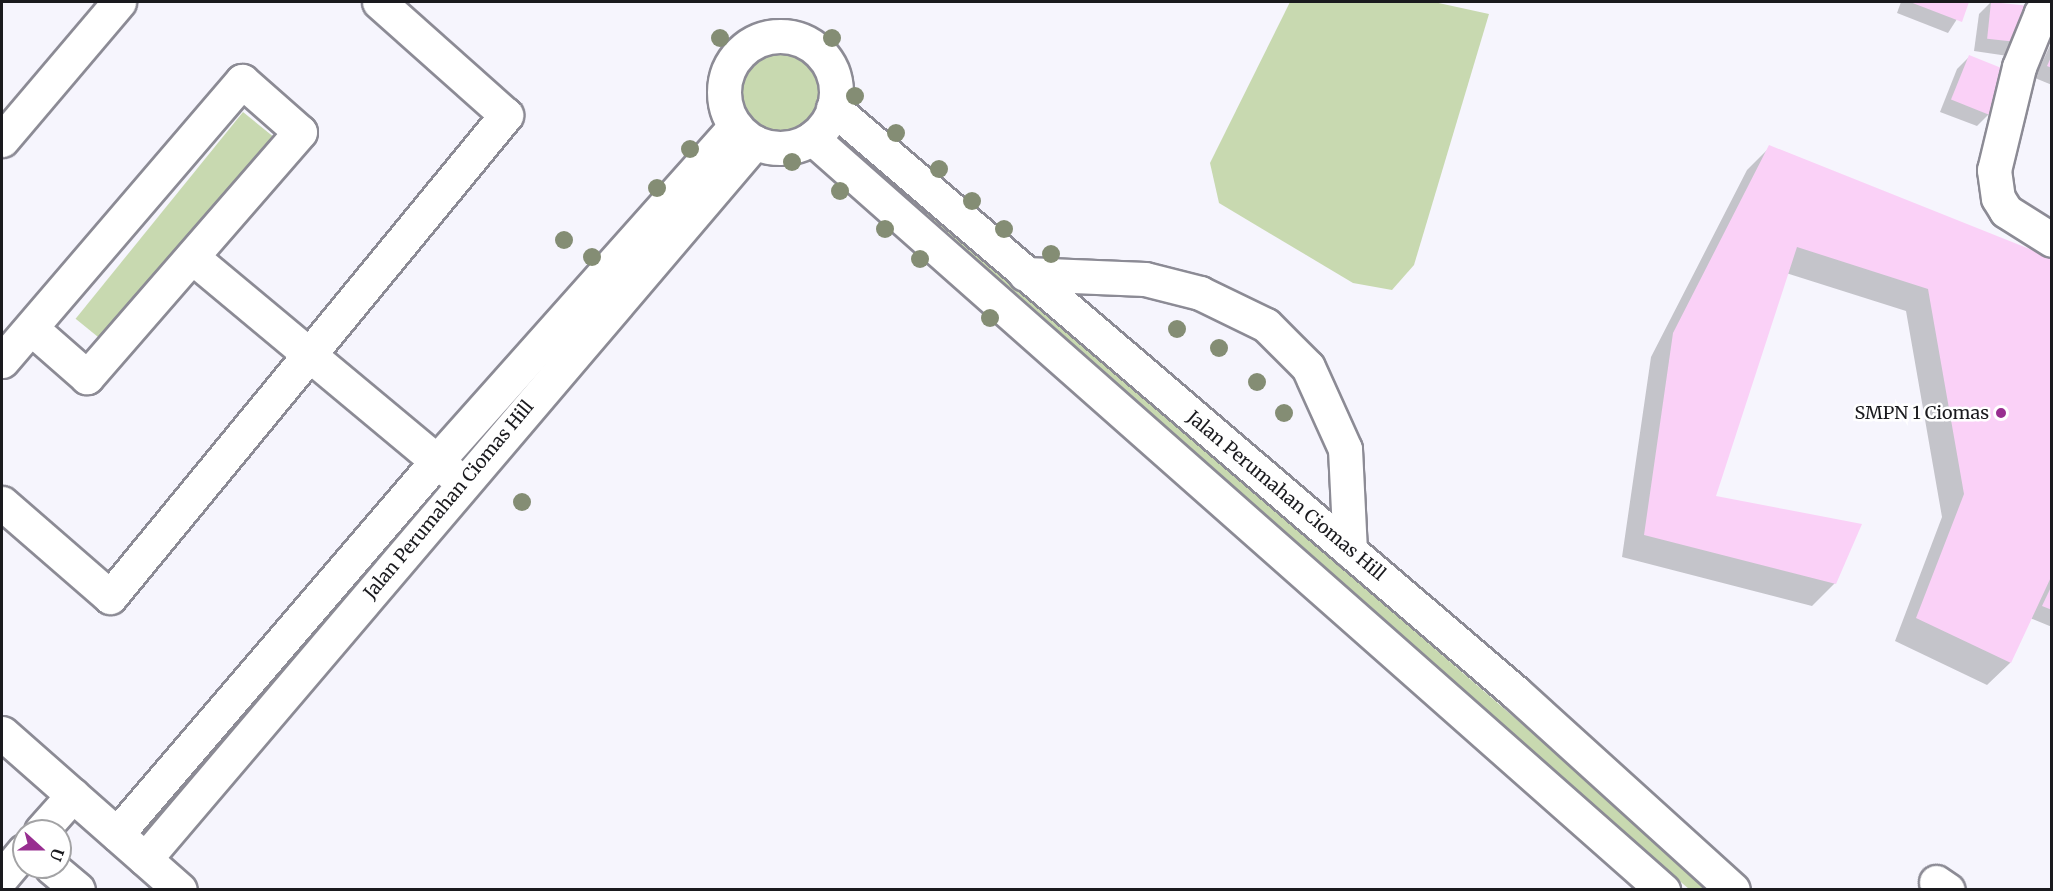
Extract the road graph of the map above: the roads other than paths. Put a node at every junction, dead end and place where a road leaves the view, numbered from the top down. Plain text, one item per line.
1 (119, 2) edge
2 (379, 2) edge
3 (2052, 2) edge
4 (833, 108) junction
5 (745, 134) junction
6 (812, 138) junction
7 (2, 140) edge
8 (2052, 240) edge
9 (192, 257) junction
10 (1025, 274) junction
11 (31, 328) junction
12 (310, 357) junction
13 (2, 361) edge
14 (436, 462) junction
15 (463, 483) junction
16 (2, 503) edge
17 (1350, 551) junction
18 (321, 600) junction
19 (346, 621) junction
20 (2, 734) edge
21 (73, 795) junction
22 (52, 819) edge
23 (117, 834) junction
24 (145, 859) junction
25 (12, 865) edge
26 (2, 876) edge
27 (65, 879) edge
28 (78, 890) edge
29 (180, 890) edge
30 (1663, 890) edge
31 (1733, 890) edge

1 - 7 street
2 - 12 street
3 - 8 street
4 - 5 street
4 - 6 street
4 - 10 street, Jalan Perumahan Ciomas Hill
5 - 6 street
5 - 14 street, Jalan Perumahan Ciomas Hill
5 - 15 street, Jalan Perumahan Ciomas Hill
6 - 30 street
9 - 11 street
9 - 11 street
9 - 12 street
10 - 17 street, Jalan Perumahan Ciomas Hill
10 - 17 street
11 - 13 street
12 - 14 street
12 - 16 street
14 - 15 street
14 - 18 street, Jalan Perumahan Ciomas Hill
15 - 19 street, Jalan Perumahan Ciomas Hill
17 - 31 street, Jalan Perumahan Ciomas Hill
18 - 19 street
18 - 23 street, Jalan Perumahan Ciomas Hill
19 - 24 street, Jalan Perumahan Ciomas Hill
20 - 21 street
21 - 22 street
21 - 23 street
23 - 24 street
24 - 29 street
25 - 26 street
27 - 28 street

